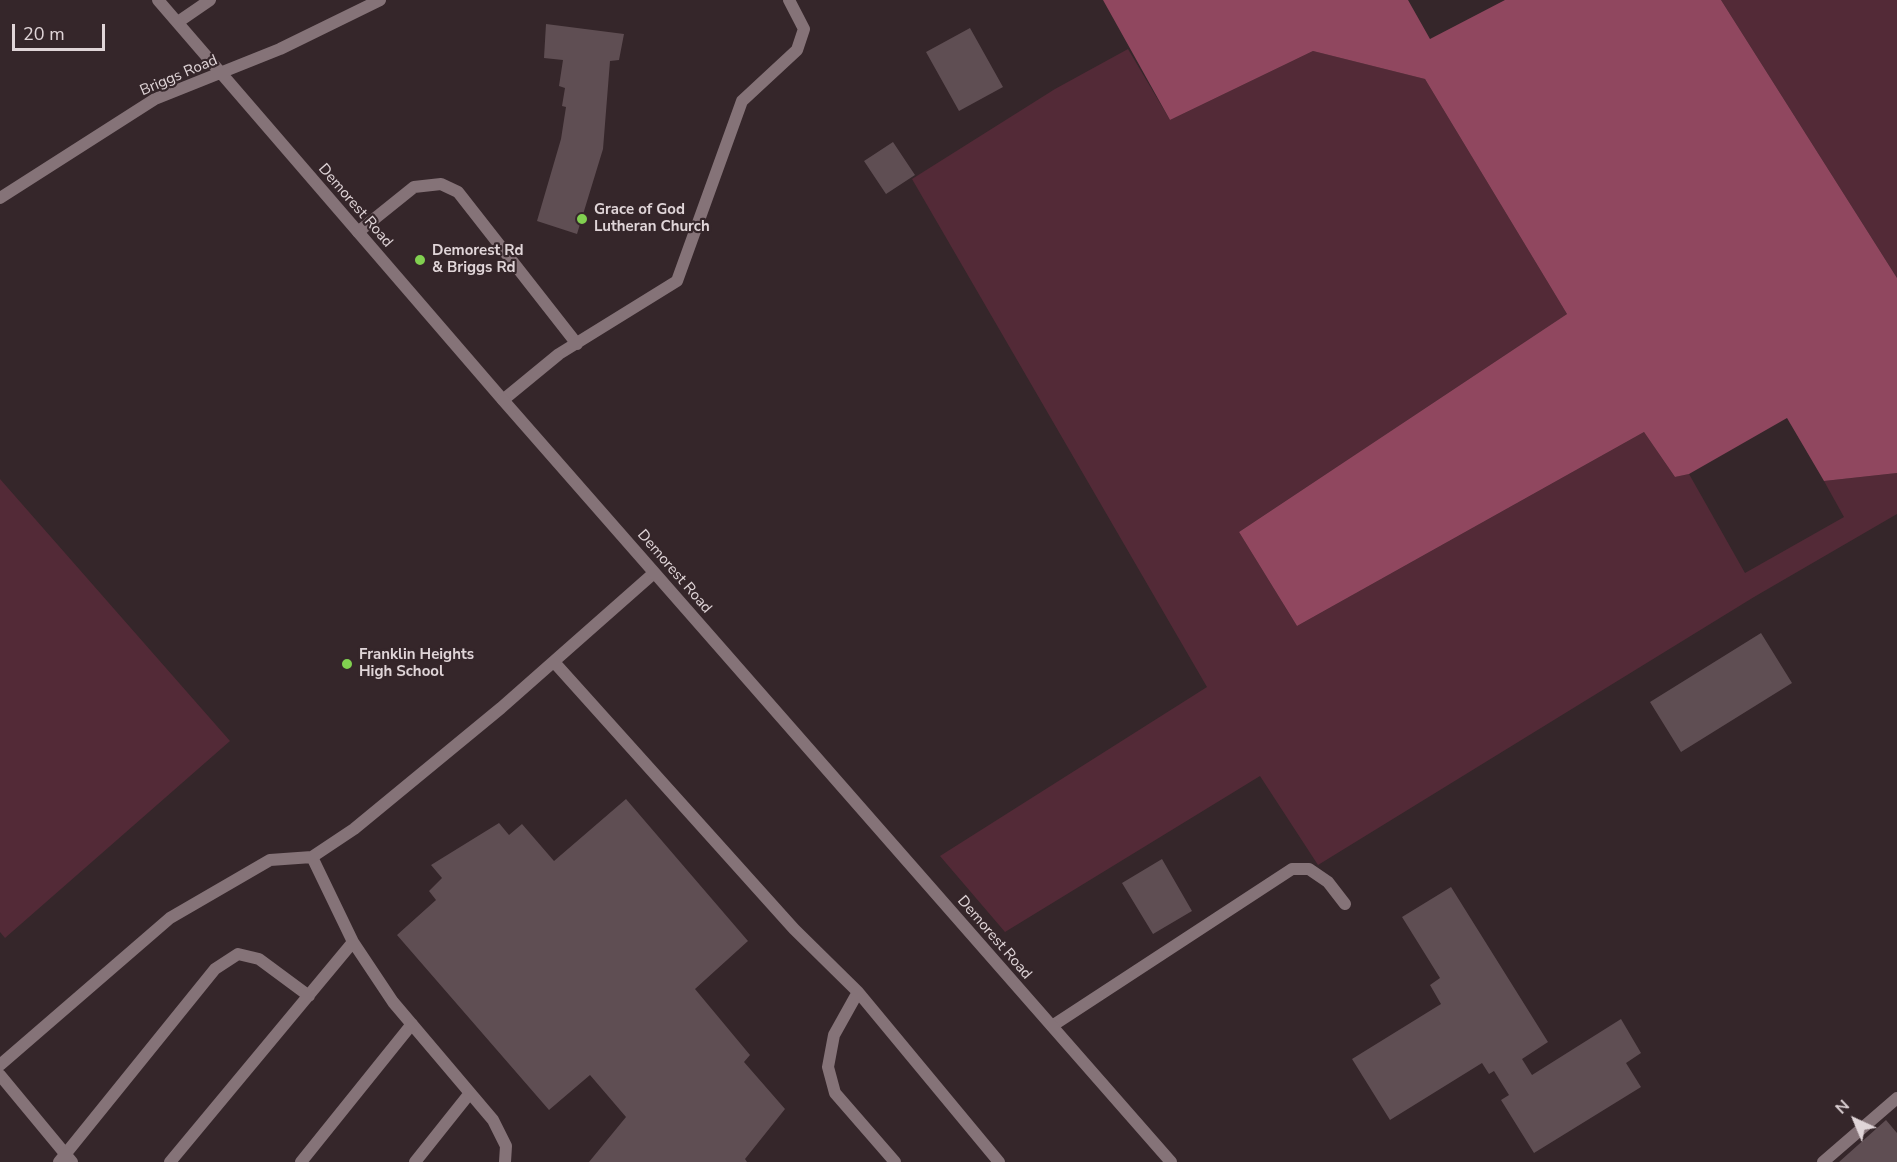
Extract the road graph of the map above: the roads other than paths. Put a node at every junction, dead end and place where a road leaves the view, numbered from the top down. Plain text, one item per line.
1 (158, 0) edge
2 (210, 0) edge
3 (380, 0) edge
4 (789, 0) edge
5 (178, 22) junction
6 (222, 74) junction
7 (0, 198) edge
8 (358, 232) junction
9 (577, 344) junction
10 (503, 400) junction
11 (654, 573) junction
12 (554, 662) junction
13 (312, 857) junction
14 (1345, 904) dead end
15 (353, 942) junction
16 (858, 992) junction
17 (309, 996) junction
18 (412, 1024) junction
19 (1052, 1026) junction
20 (0, 1065) edge
21 (0, 1075) edge
22 (470, 1093) junction
23 (1897, 1098) edge
24 (66, 1160) edge
25 (170, 1162) edge
26 (301, 1162) edge
27 (415, 1162) edge
28 (505, 1162) edge
29 (895, 1162) edge
30 (999, 1162) edge
31 (1171, 1162) edge
32 (1823, 1162) edge

1 - 5 street, Demorest Road
2 - 5 street
3 - 6 street, Briggs Road
4 - 9 street
5 - 6 street, Demorest Road
6 - 7 street, Briggs Road
6 - 8 street, Demorest Road
8 - 9 street
8 - 10 street, Demorest Road
9 - 10 street
10 - 11 street, Demorest Road
11 - 12 street
11 - 19 street, Demorest Road
12 - 13 street
12 - 16 street
13 - 15 street
13 - 20 street
14 - 19 street
15 - 17 street
15 - 18 street
16 - 29 street
16 - 30 street
17 - 24 street
17 - 25 street
18 - 22 street
18 - 26 street
19 - 31 street, Demorest Road
21 - 24 street
22 - 27 street
22 - 28 street
23 - 32 street

